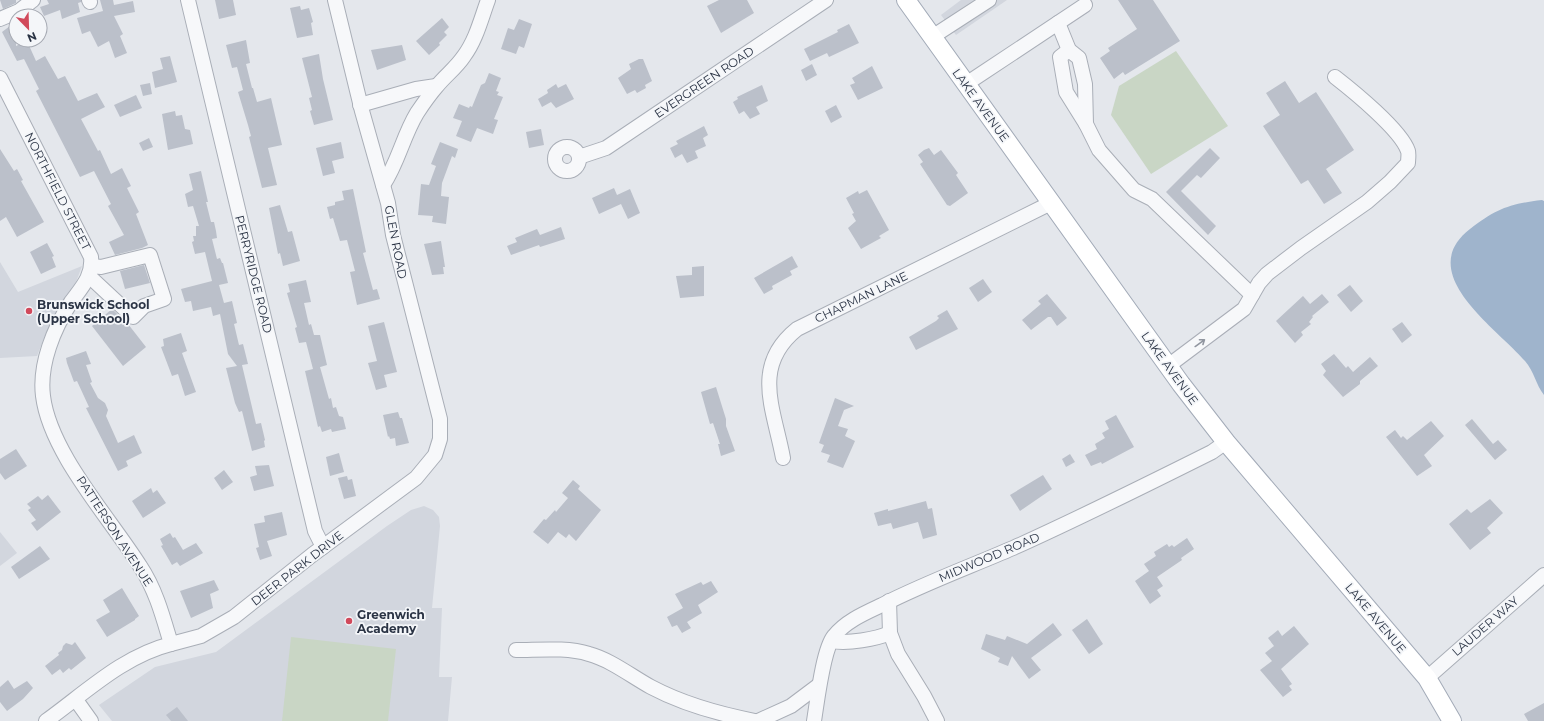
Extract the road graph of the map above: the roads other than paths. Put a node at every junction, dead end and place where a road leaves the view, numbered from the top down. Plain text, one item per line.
1 (33, 0) edge
2 (188, 0) edge
3 (335, 0) edge
4 (488, 0) edge
5 (826, 0) edge
6 (906, 0) edge
7 (989, 0) edge
8 (1085, 5) dead end
9 (0, 19) edge
10 (1058, 23) junction
11 (932, 37) junction
12 (1069, 50) junction
13 (1335, 77) dead end
14 (0, 78) edge
15 (966, 84) junction
16 (436, 86) junction
17 (360, 105) junction
18 (1086, 124) junction
19 (579, 157) dead end
20 (383, 185) junction
21 (1051, 204) junction
22 (90, 271) junction
23 (1252, 295) junction
24 (1168, 366) junction
25 (1226, 442) junction
26 (782, 458) dead end
27 (416, 478) joint
28 (323, 547) junction
29 (1544, 575) edge
30 (889, 601) junction
31 (890, 633) junction
32 (832, 641) junction
33 (171, 644) junction
34 (516, 650) dead end
35 (1427, 678) junction
36 (819, 685) junction
37 (76, 700) junction
38 (46, 721) edge
39 (91, 721) edge
40 (756, 721) edge
41 (814, 721) edge
42 (937, 721) edge
43 (1452, 721) edge

1 - 9 street
2 - 28 street, PERRYRIDGE ROAD
3 - 17 street, GLEN ROAD
4 - 16 street
5 - 19 street, EVERGREEN ROAD
6 - 11 main road, LAKE AVENUE
7 - 11 street
8 - 10 street
10 - 12 street
10 - 15 street
11 - 15 main road, LAKE AVENUE
12 - 18 street
12 - 18 street
13 - 23 street
14 - 22 street, NORTHFIELD STREET
15 - 21 main road, LAKE AVENUE
16 - 17 street
16 - 20 street
17 - 20 street, GLEN ROAD
18 - 23 street
20 - 27 street, GLEN ROAD
21 - 24 main road, LAKE AVENUE
21 - 26 street, CHAPMAN LANE
22 - 22 street
22 - 33 street, PATTERSON AVENUE
24 -> 23 street
24 - 25 main road, LAKE AVENUE
25 - 30 street, MIDWOOD ROAD
25 - 35 main road, LAKE AVENUE
27 - 28 street, DEER PARK DRIVE
28 - 33 street, DEER PARK DRIVE
29 - 35 street, LAUDER WAY
30 - 31 street
30 - 32 street, MIDWOOD ROAD
31 - 32 street
31 - 42 street
32 - 36 street, MIDWOOD ROAD
33 - 37 street
34 - 40 street
35 - 43 main road, LAKE AVENUE
36 - 40 street
36 - 41 street, MIDWOOD ROAD
37 - 38 street
37 - 39 street

